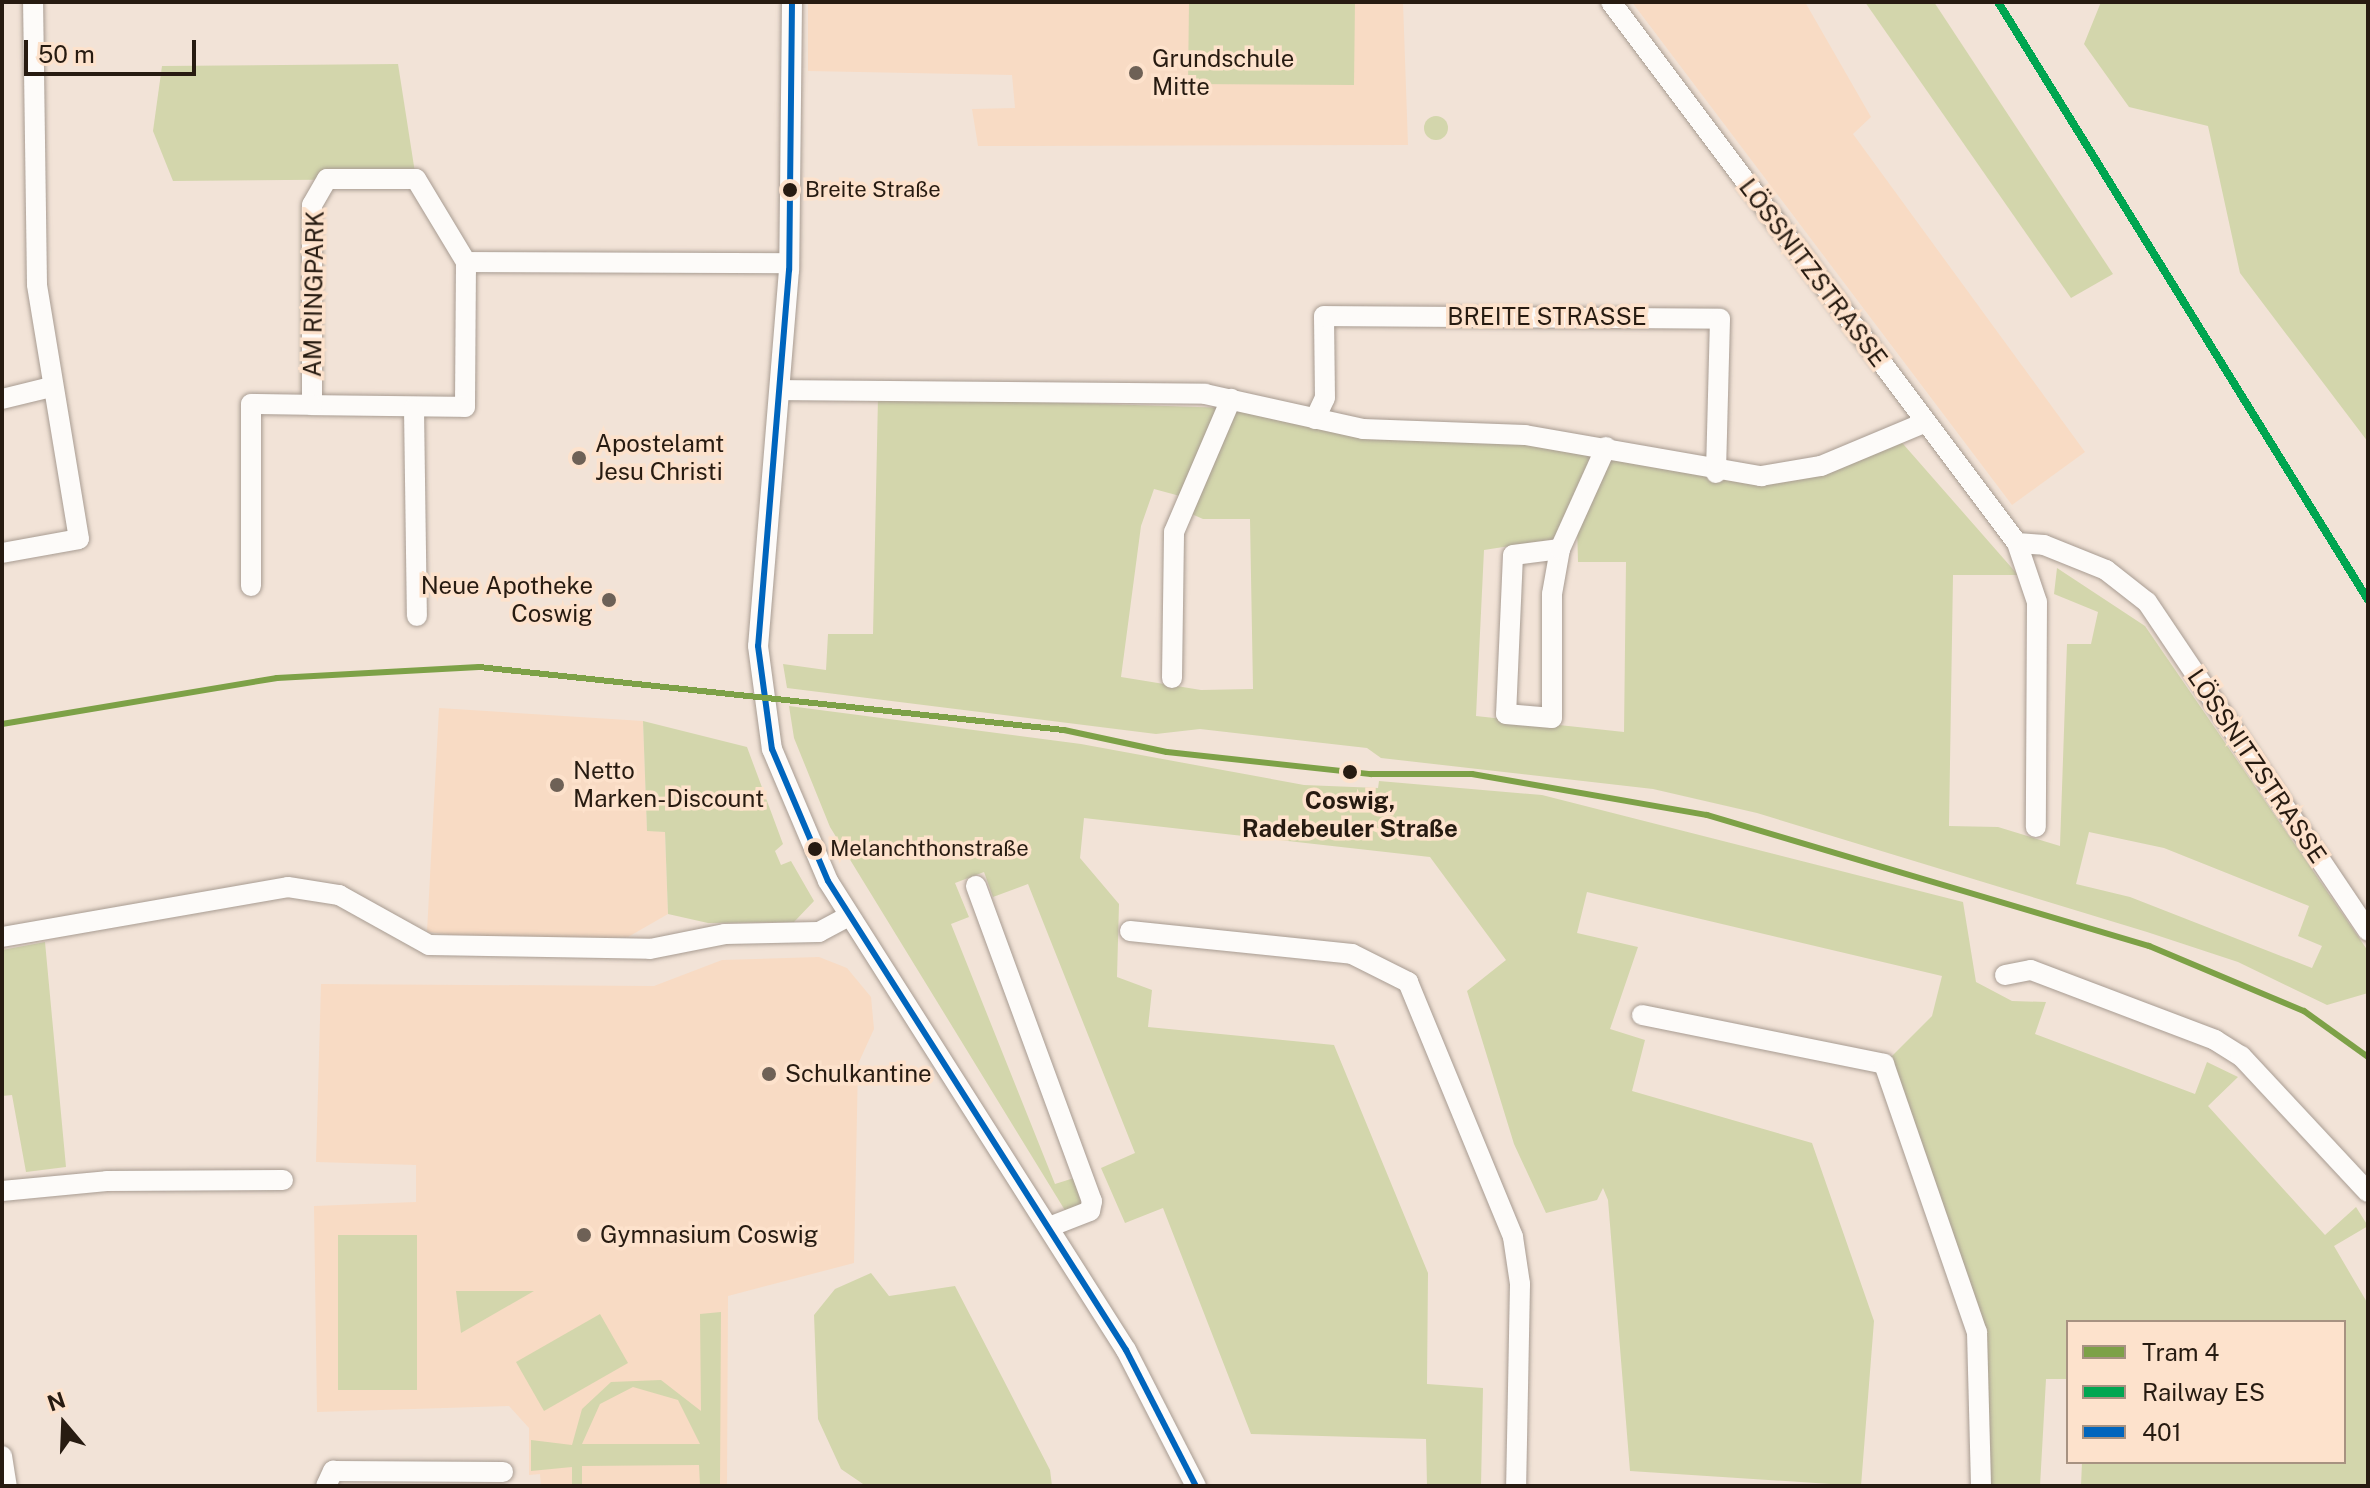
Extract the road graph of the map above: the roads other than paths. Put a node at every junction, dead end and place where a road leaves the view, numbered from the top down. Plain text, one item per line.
1 (33, 2) edge
2 (792, 2) edge
3 (1611, 2) edge
4 (466, 262) junction
5 (789, 263) junction
6 (51, 387) junction
7 (782, 390) junction
8 (2, 399) edge
9 (1231, 399) junction
10 (312, 405) junction
11 (414, 408) junction
12 (1315, 419) junction
13 (1924, 423) junction
14 (1606, 447) junction
15 (1716, 473) junction
16 (2017, 543) junction
17 (1560, 549) junction
18 (2, 553) edge
19 (251, 586) dead end
20 (417, 616) dead end
21 (1172, 678) dead end
22 (2036, 827) dead end
23 (976, 886) dead end
24 (849, 916) junction
25 (1130, 931) dead end
26 (2368, 931) edge
27 (2, 937) edge
28 (2005, 975) dead end
29 (1642, 1015) dead end
30 (283, 1180) dead end
31 (2, 1191) edge
32 (2368, 1192) edge
33 (1049, 1227) junction
34 (2, 1456) edge
35 (503, 1472) dead end
36 (7, 1486) edge
37 (326, 1486) edge
38 (1196, 1486) edge
39 (1516, 1486) edge
40 (1981, 1486) edge

1 - 6 street
2 - 5 street
3 - 13 street, LÖSSNITZSTRASSE
4 - 5 street
4 - 10 street, AM RINGPARK
4 - 11 street, AM RINGPARK
5 - 7 street
6 - 8 street
6 - 18 street
7 - 9 street
7 - 24 street
9 - 12 street
9 - 21 street
10 - 11 street, AM RINGPARK
10 - 19 street, AM RINGPARK
11 - 20 street
12 - 14 street
12 - 15 street, BREITE STRASSE
13 - 15 street
13 - 16 street, LÖSSNITZSTRASSE
14 - 15 street
14 - 17 street
16 - 22 street, LÖSSNITZSTRASSE
16 - 26 street, LÖSSNITZSTRASSE
17 - 17 street
23 - 33 street
24 - 27 street
24 - 33 street
25 - 39 street
28 - 32 street
29 - 40 street
30 - 31 street
33 - 38 street
34 - 36 street
35 - 37 street

